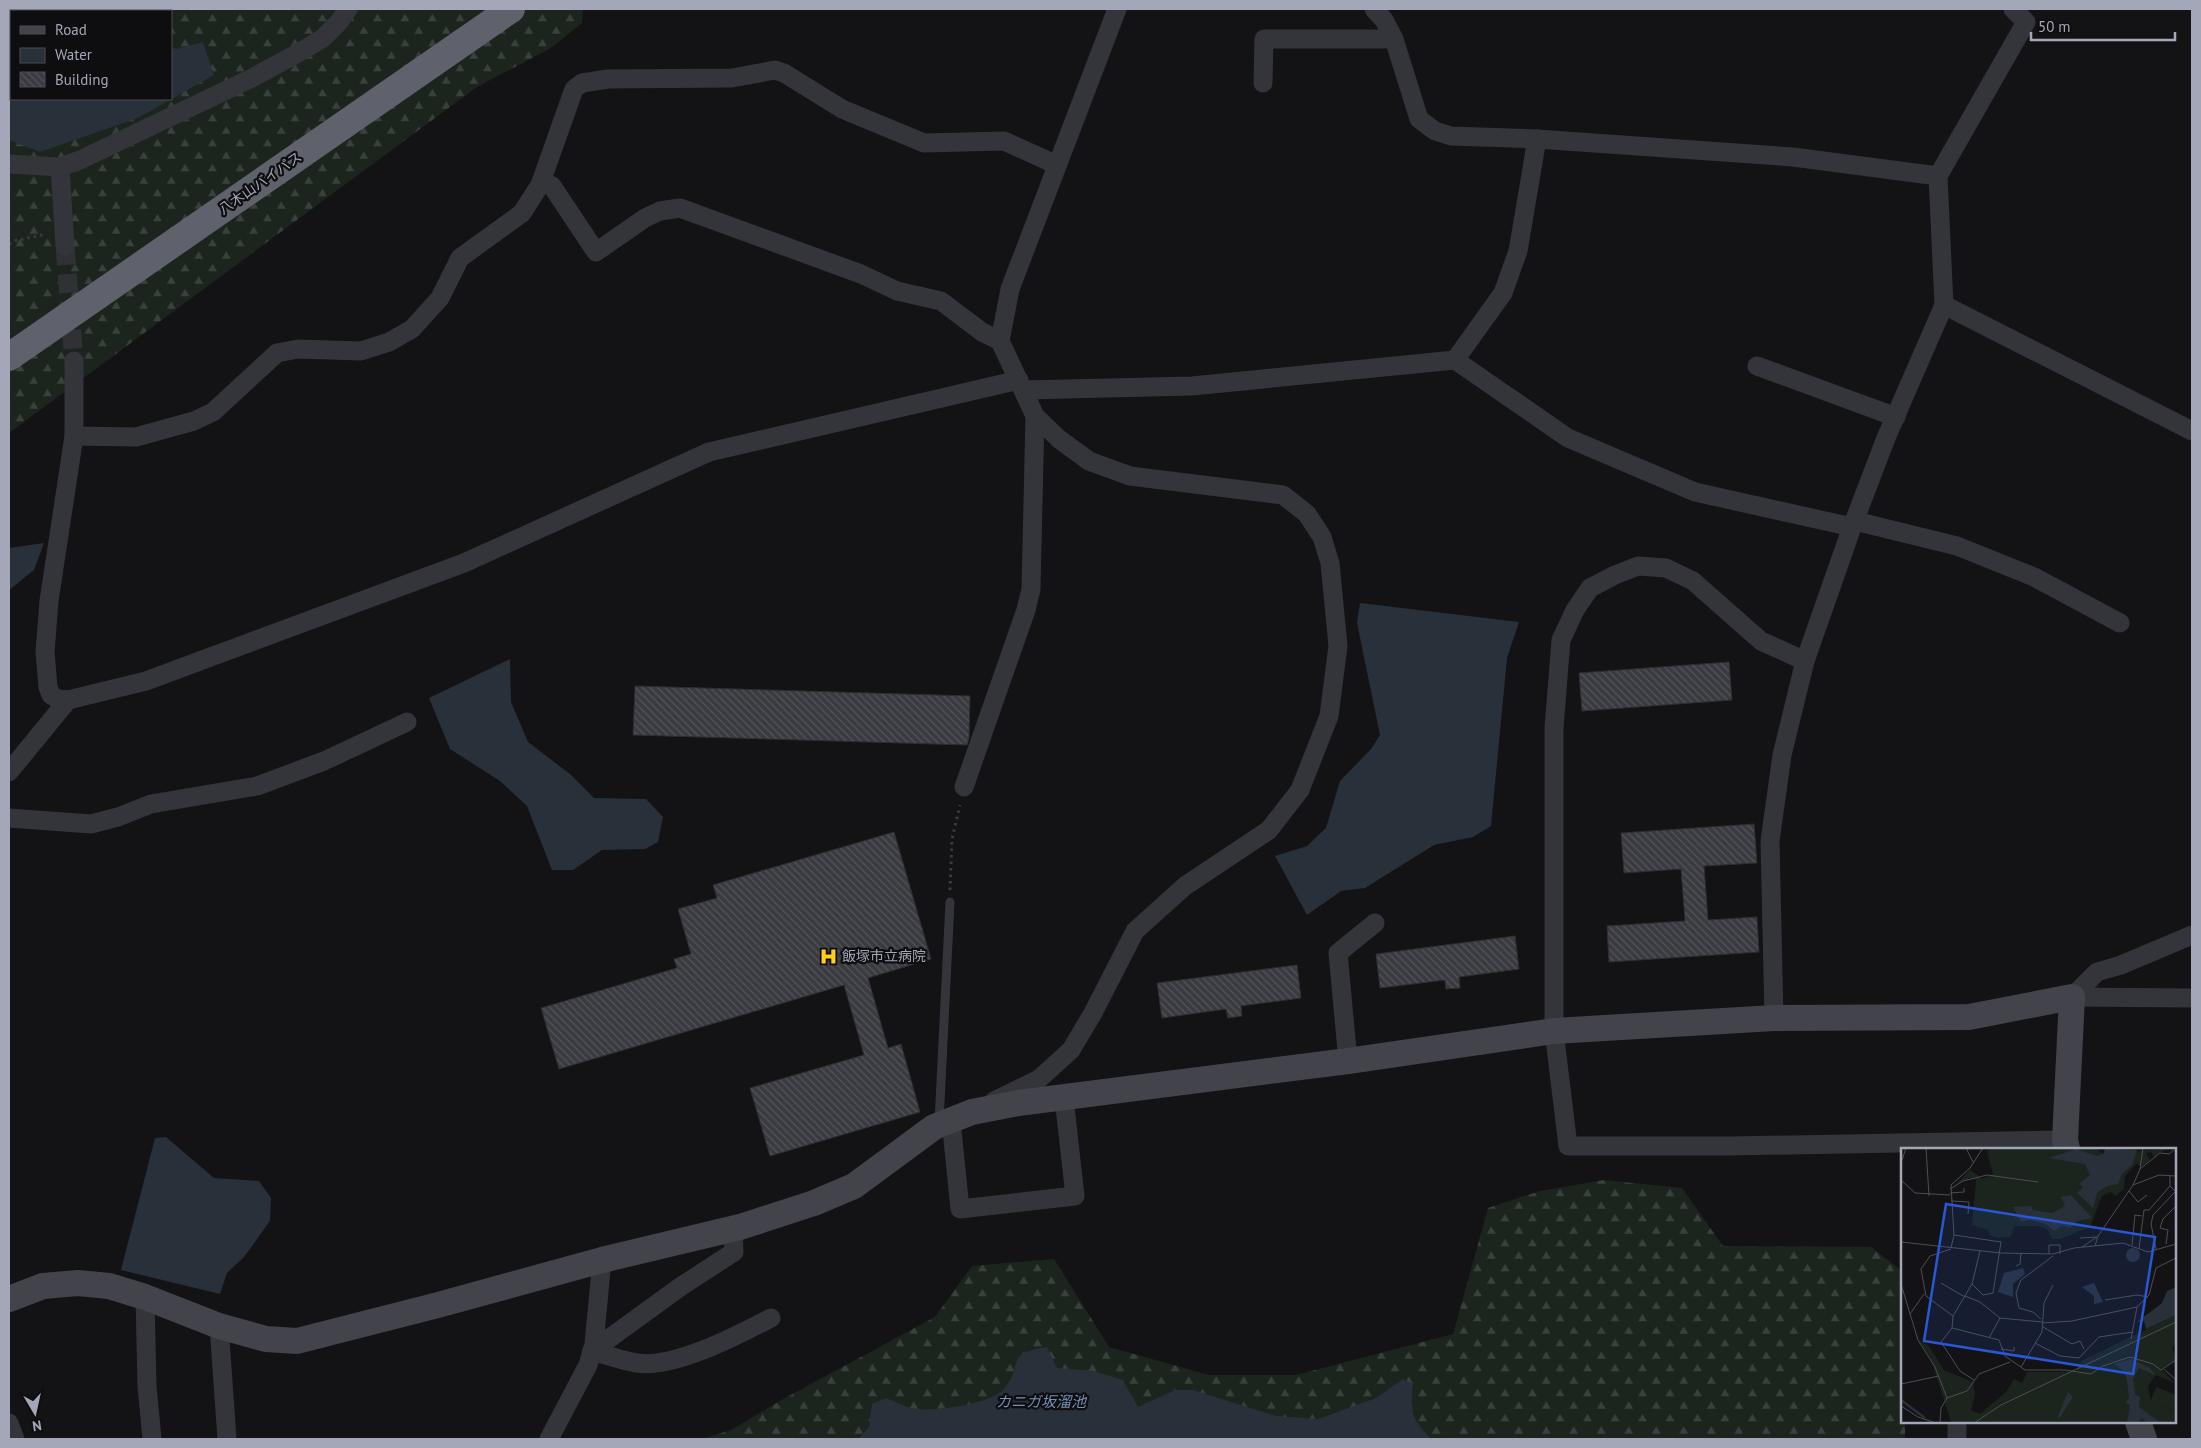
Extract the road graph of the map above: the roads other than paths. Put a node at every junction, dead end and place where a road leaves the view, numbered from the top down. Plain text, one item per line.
1 (348, 9) edge
2 (511, 9) edge
3 (1116, 9) edge
4 (1374, 9) edge
5 (2013, 9) edge
6 (1394, 39) junction
7 (1263, 83) dead end
8 (1538, 139) junction
9 (9, 164) edge
10 (1057, 165) junction
11 (60, 167) junction
12 (1938, 176) junction
13 (542, 181) junction
14 (64, 239) tunnel mouth
15 (1944, 305) junction
16 (1000, 341) junction
17 (9, 357) edge
18 (1455, 360) junction
19 (74, 362) tunnel mouth
20 (1757, 366) dead end
21 (1022, 385) junction
22 (1035, 416) junction
23 (1896, 417) junction
24 (2192, 431) edge
25 (74, 436) junction
26 (1854, 524) junction
27 (2120, 623) dead end
28 (1806, 661) junction
29 (68, 700) junction
30 (407, 722) dead end
31 (9, 772) edge
32 (964, 787) road end
33 (9, 818) edge
34 (950, 902) road end
35 (1375, 923) dead end
36 (2192, 935) edge
37 (2072, 997) junction
38 (2192, 998) edge
39 (1774, 1018) junction
40 (1554, 1031) junction
41 (1348, 1061) junction
42 (1064, 1098) junction
43 (954, 1119) junction
44 (2066, 1144) edge
45 (733, 1228) junction
46 (602, 1260) junction
47 (145, 1297) junction
48 (9, 1299) edge
49 (771, 1318) dead end
50 (219, 1326) junction
51 (592, 1352) junction
52 (9, 1423) edge
53 (1957, 1423) edge
54 (2138, 1423) edge
55 (15, 1439) edge
56 (152, 1439) edge
57 (227, 1439) edge
58 (549, 1439) edge
59 (1957, 1439) edge
60 (2144, 1439) edge

1 - 11 street
2 - 17 highway, 八木山バイパス
3 - 10 street
4 - 6 street
5 - 12 street
6 - 7 street
6 - 8 street
8 - 12 street
8 - 18 street
9 - 11 street
10 - 13 street
10 - 16 street
11 - 14 street
12 - 15 street
13 - 16 street
13 - 25 street
15 - 23 street
15 - 24 street
16 - 21 street
18 - 21 street
18 - 26 street
19 - 25 street
20 - 23 street
21 - 22 street
21 - 29 street
22 - 32 street
22 - 43 street
23 - 26 street
25 - 29 street
26 - 27 street
26 - 28 street
28 - 39 street
28 - 40 street
29 - 31 street
30 - 33 street
34 - 43 lane
35 - 41 street
36 - 37 street
37 - 38 street
37 - 39 street
37 - 44 street
39 - 40 street
40 - 41 street
40 - 44 street
41 - 42 street
42 - 43 street
42 - 43 street
43 - 45 street
45 - 46 street
45 - 51 street
46 - 50 street
46 - 51 street
47 - 48 street
47 - 50 street
47 - 56 street
49 - 51 street
50 - 57 street
51 - 58 street
52 - 55 street
53 - 59 street
54 - 60 street

